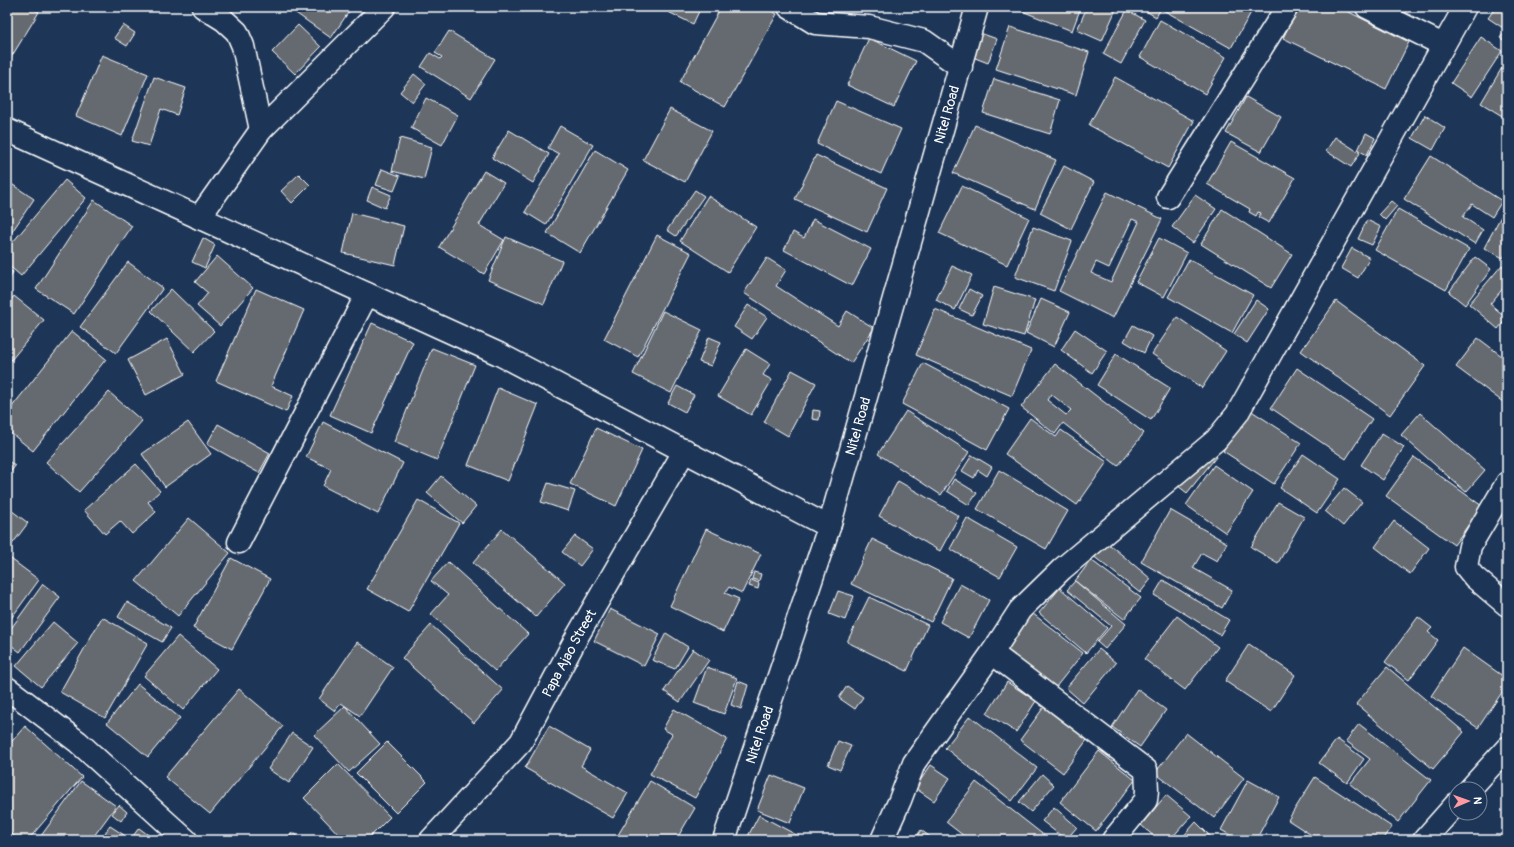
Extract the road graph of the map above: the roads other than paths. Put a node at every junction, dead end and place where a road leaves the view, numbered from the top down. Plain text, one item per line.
1 (203, 7) edge
2 (384, 7) edge
3 (789, 7) edge
4 (977, 7) edge
5 (1288, 7) edge
6 (1367, 7) edge
7 (1465, 7) edge
8 (1444, 45) junction
9 (960, 67) junction
10 (7, 130) edge
11 (261, 130) junction
12 (1168, 197) dead end
13 (200, 218) junction
14 (367, 294) junction
15 (685, 450) junction
16 (1507, 482) edge
17 (829, 527) junction
18 (239, 542) dead end
19 (1507, 605) edge
20 (992, 653) junction
21 (7, 688) edge
22 (1507, 748) edge
23 (1477, 781) edge
24 (1448, 813) edge
25 (186, 840) edge
26 (432, 840) edge
27 (724, 840) edge
28 (882, 840) edge
29 (1113, 840) edge
30 (1424, 840) edge

1 - 11 street
2 - 11 street
3 - 9 street
4 - 9 street, Nitel Road
5 - 12 street
6 - 8 street
7 - 8 street
8 - 20 street
9 - 17 street, Nitel Road
10 - 13 street
11 - 13 street
13 - 14 street
14 - 15 street
14 - 18 street
15 - 17 street
15 - 26 street, Papa Ajao Street
16 - 19 street
17 - 27 street, Nitel Road
20 - 28 street
20 - 29 street
21 - 25 street
22 - 23 street
24 - 30 street

